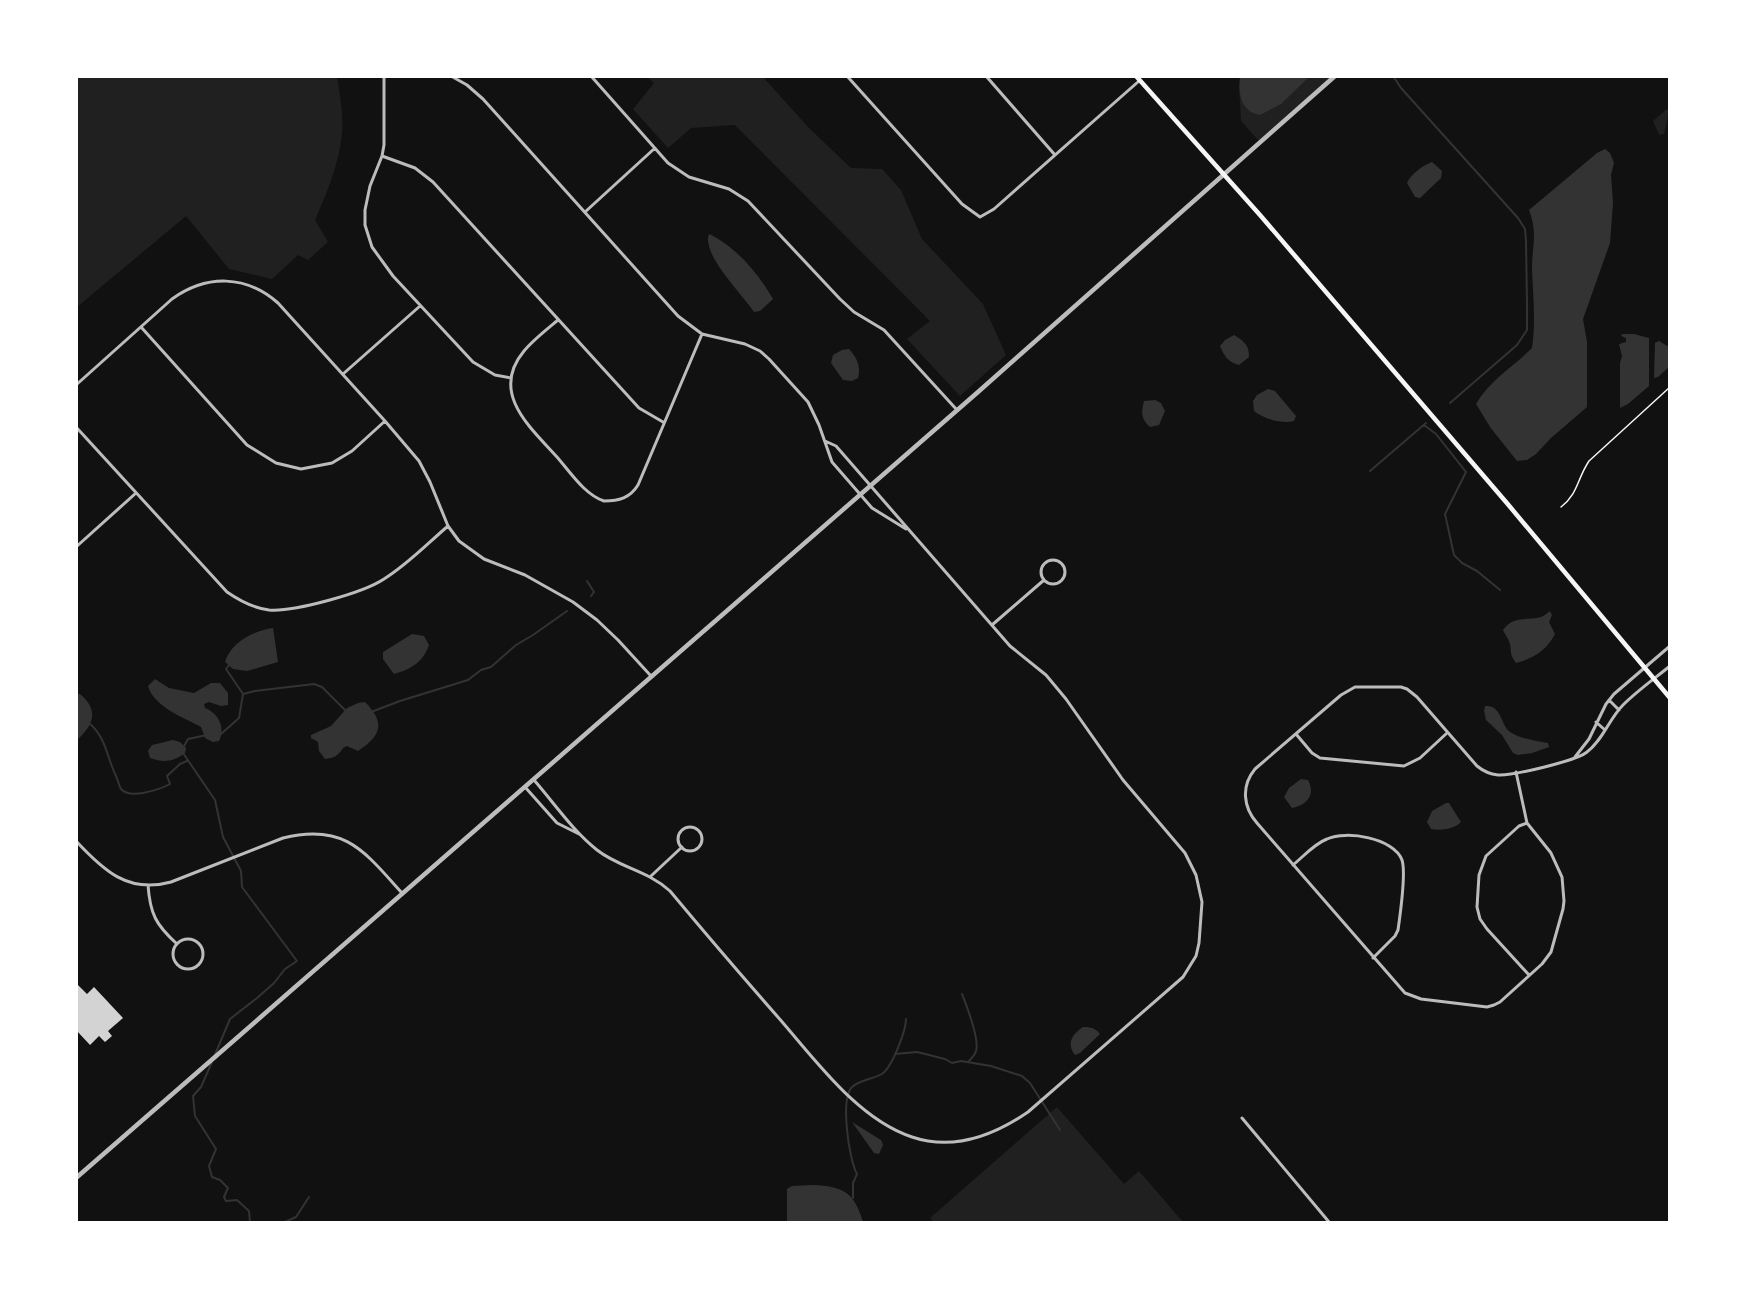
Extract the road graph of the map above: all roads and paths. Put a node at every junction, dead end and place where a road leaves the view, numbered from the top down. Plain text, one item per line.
1 (384, 76) edge
2 (451, 76) edge
3 (591, 76) edge
4 (847, 76) edge
5 (986, 76) edge
6 (1335, 76) edge
7 (1138, 78) edge
8 (655, 148) junction
9 (1055, 155) junction
10 (382, 156) junction
11 (1225, 174) junction
12 (585, 212) junction
13 (420, 306) junction
14 (558, 320) junction
15 (141, 327) junction
16 (702, 334) junction
17 (343, 374) junction
18 (511, 378) junction
19 (76, 385) edge
20 (1670, 387) edge
21 (957, 410) junction
22 (385, 421) junction
23 (663, 422) junction
24 (76, 427) edge
25 (825, 441) junction
26 (870, 486) junction
27 (136, 493) junction
28 (860, 494) junction
29 (1561, 507) dead end
30 (448, 526) junction
31 (910, 531) junction
32 (76, 547) edge
33 (1044, 580) junction
34 (992, 625) junction
35 (1670, 646) edge
36 (1670, 666) edge
37 (1644, 669) junction
38 (651, 676) junction
39 (1654, 679) junction
40 (1670, 698) edge
41 (1609, 700) junction
42 (1619, 710) junction
43 (1596, 722) junction
44 (1605, 730) junction
45 (1448, 733) junction
46 (1296, 734) junction
47 (1574, 759) junction
48 (1516, 772) junction
49 (534, 780) junction
50 (525, 787) junction
51 (1527, 823) junction
52 (583, 837) junction
53 (76, 841) edge
54 (682, 847) junction
55 (1293, 865) junction
56 (651, 876) junction
57 (148, 885) junction
58 (402, 893) junction
59 (177, 944) junction
60 (1373, 958) junction
61 (1530, 976) junction
62 (1242, 1118) dead end
63 (76, 1178) edge
64 (1329, 1222) edge

1 - 10 street
2 - 12 street
3 - 8 street
4 - 9 street
5 - 9 street
6 - 11 street
7 - 9 street
7 - 11 main road
8 - 12 street
8 - 21 street
10 - 13 street
10 - 14 street
11 - 21 street
11 - 37 main road
12 - 16 street
13 - 17 street
13 - 18 street
14 - 18 street
14 - 23 street
15 - 17 street
15 - 19 street
15 - 22 street
16 - 23 street
16 - 25 street
17 - 22 street
18 - 23 street
20 - 29 path
21 - 26 street
22 - 30 street
24 - 27 street
25 - 26 street
25 - 28 street
26 - 28 street
26 - 31 street
27 - 30 street
27 - 32 street
28 - 31 street
28 - 38 street
30 - 38 street
31 - 34 street
33 - 33 street
33 - 34 street
34 - 56 street
35 - 37 street
36 - 39 street
37 - 39 main road
37 - 41 street
38 - 49 street
39 - 40 main road
39 - 42 street
41 - 42 street
41 - 43 street
42 - 44 street
43 - 44 street
43 - 47 street
44 - 47 street
45 - 46 street
45 - 46 street
45 - 48 street
46 - 55 street
47 - 48 street
48 - 51 street
49 - 50 street
49 - 52 street
50 - 52 street
50 - 58 street
51 - 61 street
51 - 61 street
52 - 56 street
53 - 57 street
54 - 54 street
54 - 56 street
55 - 60 street
55 - 60 street
57 - 58 street
57 - 59 street
58 - 63 street
59 - 59 street
60 - 61 street
62 - 64 street

